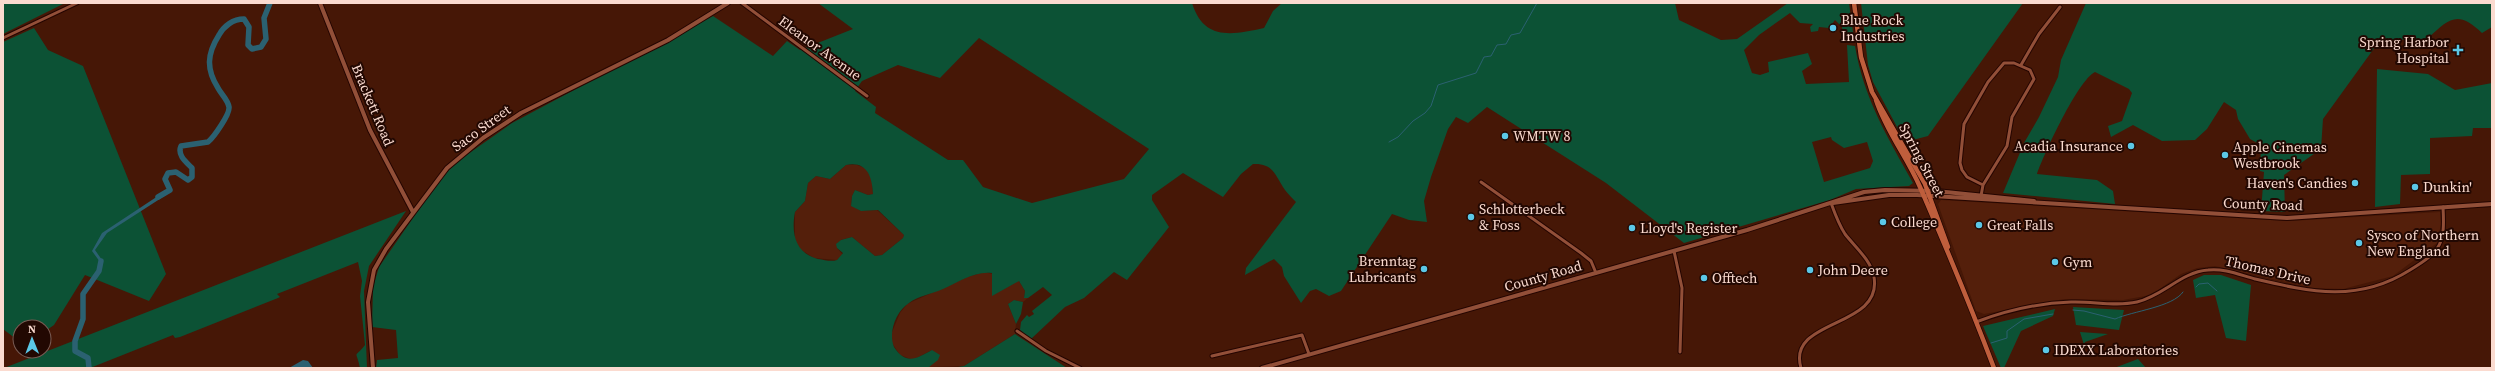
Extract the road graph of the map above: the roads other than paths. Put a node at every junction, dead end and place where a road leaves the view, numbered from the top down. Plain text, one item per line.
1 (77, 3) edge
2 (320, 3) edge
3 (728, 3) edge
4 (742, 3) edge
5 (1854, 3) edge
6 (2060, 7) dead end
7 (3, 38) edge
8 (2021, 65) junction
9 (867, 96) dead end
10 (1876, 100) junction
11 (1481, 182) dead end
12 (1983, 185) junction
13 (1921, 190) junction
14 (1928, 190) junction
15 (1981, 194) junction
16 (1924, 196) junction
17 (1930, 196) junction
18 (1980, 200) junction
19 (2034, 201) junction
20 (1831, 203) junction
21 (2492, 204) edge
22 (2443, 207) junction
23 (413, 212) junction
24 (1674, 251) junction
25 (1951, 257) junction
26 (1596, 272) junction
27 (1976, 322) junction
28 (1017, 331) dead end
29 (1680, 352) dead end
30 (1309, 354) junction
31 (1212, 356) dead end
32 (1065, 362) junction
33 (373, 368) edge
34 (1070, 368) edge
35 (1080, 368) edge
36 (1262, 368) edge
37 (1801, 368) edge
38 (1994, 368) edge

1 - 7 street
2 - 23 main road, Brackett Road
3 - 23 main road, Saco Street
4 - 9 street, Eleanor Avenue
5 - 10 main road, Spring Street
6 - 8 street
8 - 12 street
8 - 12 street
10 - 13 main road, Spring Street
10 - 14 main road, Spring Street
11 - 26 street
12 - 15 street
13 - 14 main road, County Road
13 - 16 main road, Spring Street
13 - 20 main road, County Road
14 - 15 main road, County Road
14 - 17 main road, Spring Street
15 - 18 street
15 - 19 main road, County Road
16 - 17 main road, County Road
16 - 20 main road, County Road
16 - 25 main road, Spring Street
17 - 18 main road, County Road
17 - 25 main road, Spring Street
18 - 19 main road, County Road
19 - 22 main road, County Road
20 - 24 main road, County Road
20 - 37 street
21 - 22 main road, County Road
22 - 27 street, Thomas Drive
23 - 33 main road, Saco Street
24 - 26 main road, County Road
24 - 29 street
25 - 27 main road, Spring Street
26 - 30 main road, County Road
27 - 38 main road, Spring Street
28 - 32 street
30 - 31 street
30 - 36 main road, County Road
32 - 34 street
32 - 35 street

